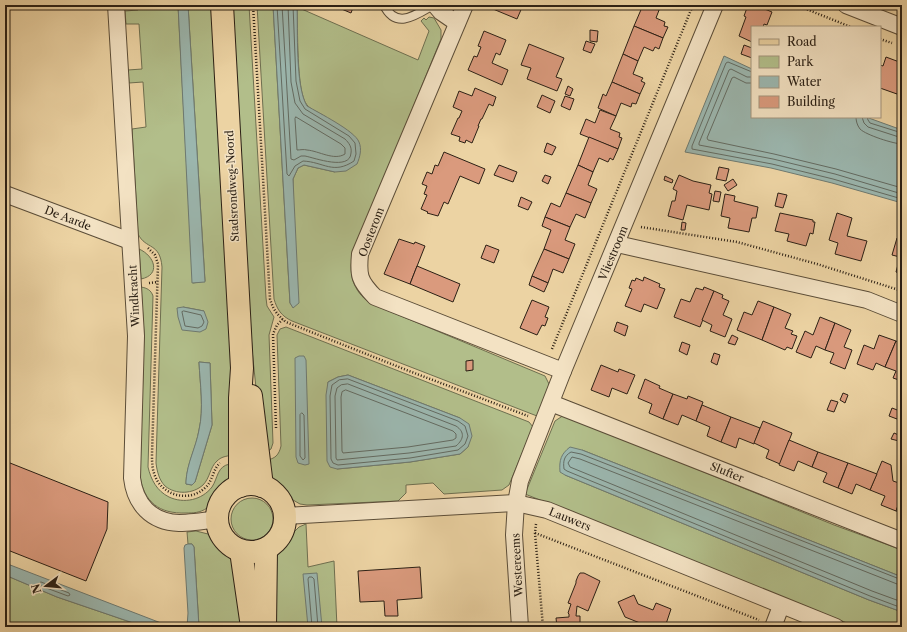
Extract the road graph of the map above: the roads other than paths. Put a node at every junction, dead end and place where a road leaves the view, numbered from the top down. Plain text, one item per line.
1 (116, 5) edge
2 (222, 5) edge
3 (384, 5) edge
4 (434, 5) edge
5 (464, 5) edge
6 (715, 5) edge
7 (846, 5) edge
8 (457, 23) junction
9 (902, 27) edge
10 (5, 194) edge
11 (130, 241) junction
12 (617, 244) junction
13 (902, 314) edge
14 (242, 368) junction
15 (563, 371) junction
16 (551, 403) junction
17 (240, 486) junction
18 (262, 486) junction
19 (516, 503) junction
20 (285, 516) junction
21 (217, 519) junction
22 (902, 542) edge
23 (266, 549) junction
24 (242, 552) junction
25 (781, 606) junction
26 (773, 626) edge
27 (252, 627) edge
28 (265, 627) edge
29 (520, 627) edge
30 (836, 627) edge

1 - 11 street, Windkracht
2 - 14 main road, Stadsrondweg-Noord
3 - 4 lane
4 - 8 street
5 - 8 street, Oosterom
6 - 12 street, Vliestroom
7 - 9 street
8 - 15 street, Oosterom
10 - 11 street, De Aarde
11 - 21 street, Windkracht
12 - 13 street
12 - 15 street, Vliestroom
14 - 17 main road, Stadsrondweg-Noord
14 - 18 main road, Stadsrondweg-Noord
15 - 16 street, Vliestroom
16 - 19 street, Vliestroom
16 - 22 street, Slufter
17 - 18 main road
17 - 21 main road
18 - 20 main road
19 - 20 street, Lauwers
19 - 25 street, Lauwers
19 - 29 street, Westereems
20 - 23 main road
21 - 24 main road
23 - 24 main road
23 - 28 main road
24 - 27 main road
25 - 26 street
25 - 30 street, Lauwers

